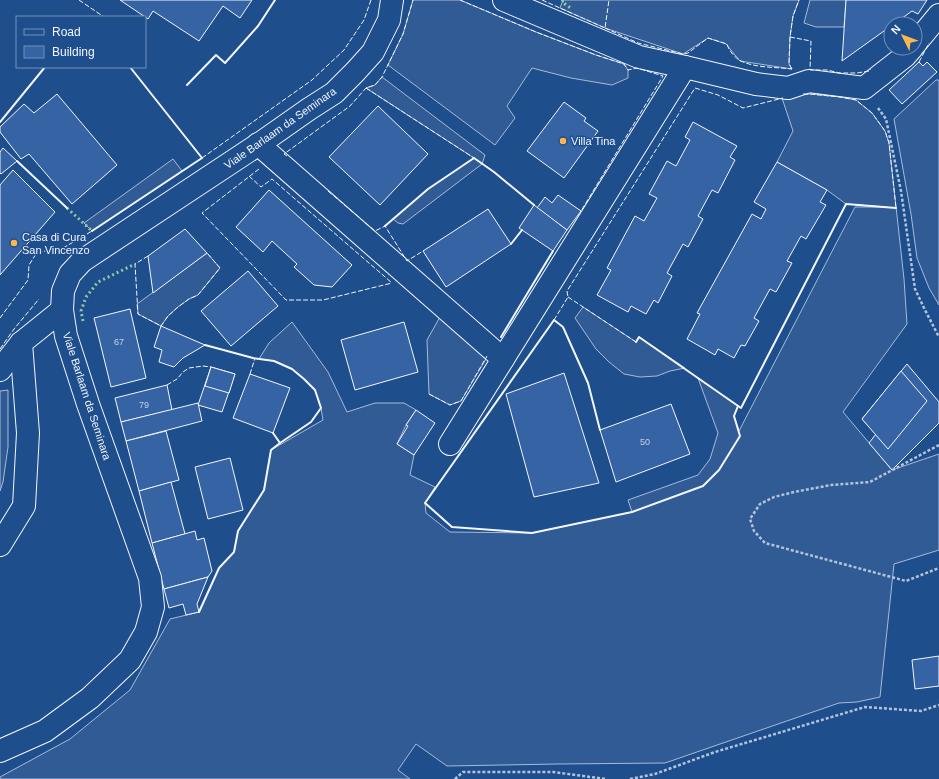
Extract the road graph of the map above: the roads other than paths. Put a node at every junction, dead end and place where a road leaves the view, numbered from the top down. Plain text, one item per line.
1 (392, 0) edge
2 (504, 0) edge
3 (939, 15) edge
4 (923, 34) edge
5 (905, 56) edge
6 (685, 67) junction
7 (258, 144) junction
8 (62, 310) junction
9 (20, 343) junction
10 (503, 359) junction
11 (0, 370) edge
12 (450, 444) dead end
13 (0, 545) edge
14 (0, 751) edge

1 - 7 street, Viale Barlaam da Seminara
2 - 6 street
3 - 4 street
5 - 6 street
6 - 10 street
7 - 8 street, Viale Barlaam da Seminara
7 - 10 street
8 - 9 street
8 - 14 street, Viale Barlaam da Seminara
9 - 11 street
9 - 13 street
10 - 12 street

